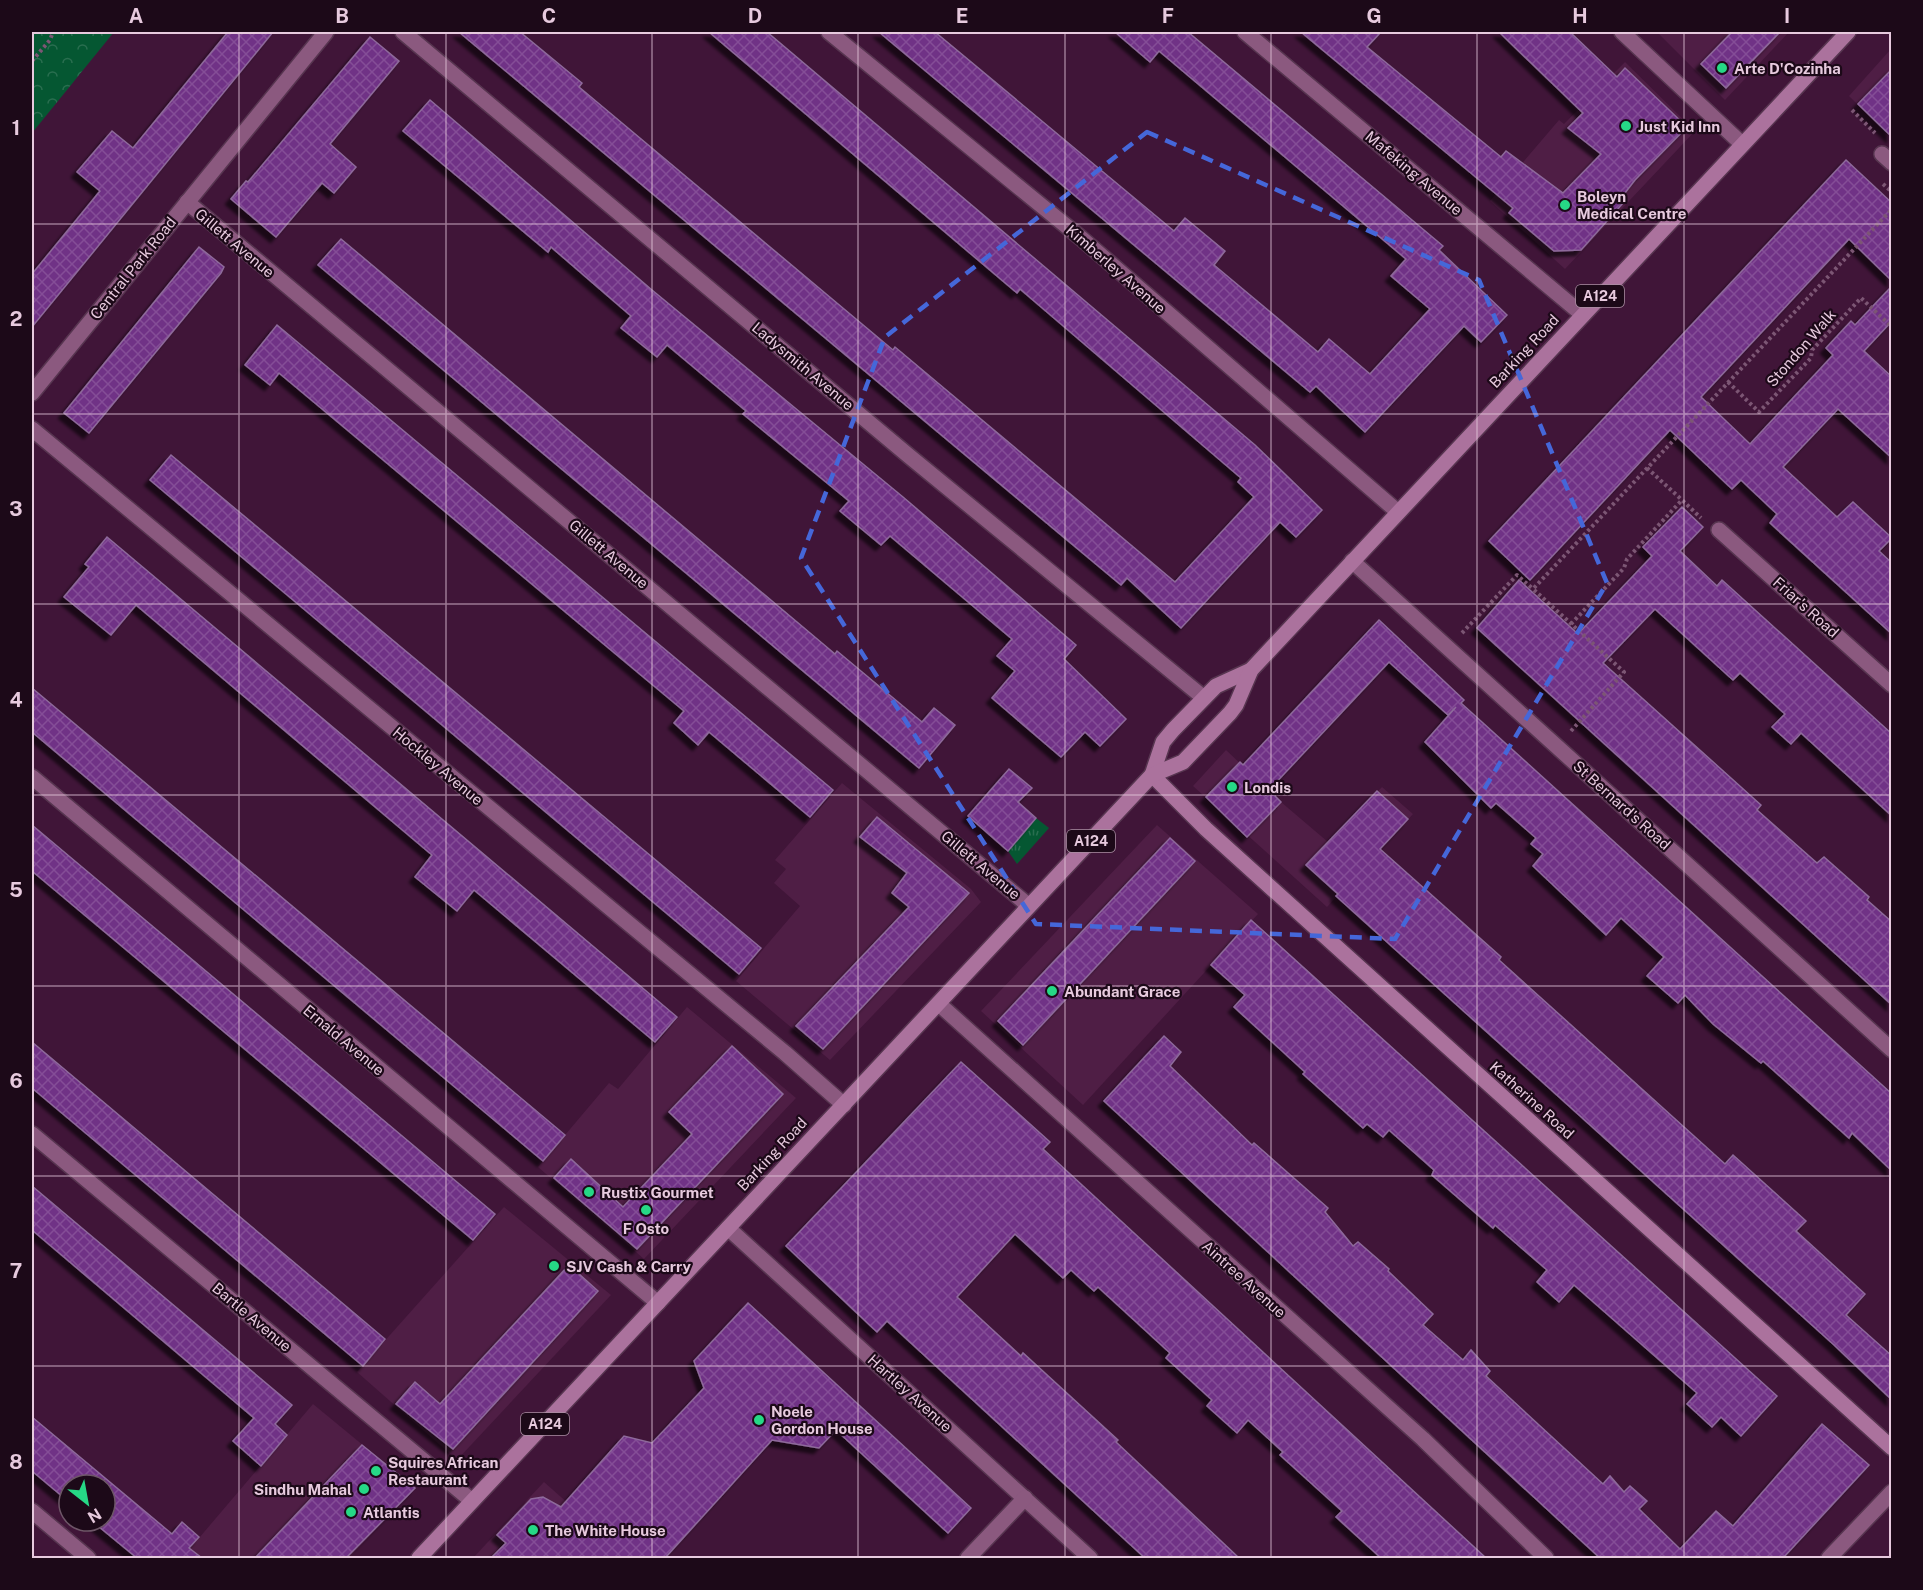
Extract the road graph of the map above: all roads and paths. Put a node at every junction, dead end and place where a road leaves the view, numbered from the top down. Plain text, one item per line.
1 (53, 32) edge
2 (326, 32) edge
3 (403, 32) edge
4 (829, 32) edge
5 (1245, 32) edge
6 (1622, 32) edge
7 (1848, 32) edge
8 (32, 61) edge
9 (1743, 144) junction
10 (187, 202) junction
11 (1892, 210) edge
12 (1583, 315) junction
13 (1892, 327) edge
14 (1728, 382) junction
15 (32, 393) edge
16 (32, 429) edge
17 (1647, 468) junction
18 (1682, 500) junction
19 (1398, 512) junction
20 (1719, 530) joint
21 (1352, 561) junction
22 (1533, 589) junction
23 (1571, 624) junction
24 (1448, 647) junction
25 (1251, 670) junction
26 (1892, 685) edge
27 (1204, 698) junction
28 (1557, 746) junction
29 (1152, 775) junction
30 (32, 777) edge
31 (1029, 906) junction
32 (939, 1004) junction
33 (1892, 1050) edge
34 (844, 1105) junction
35 (32, 1134) edge
36 (728, 1228) junction
37 (658, 1303) junction
38 (1892, 1448) edge
39 (1892, 1492) edge
40 (1025, 1498) junction
41 (472, 1501) junction
42 (32, 1511) edge
43 (88, 1558) edge
44 (419, 1558) edge
45 (968, 1558) edge
46 (1090, 1558) edge
47 (1546, 1558) edge
48 (1829, 1558) edge

1 - 8 path
2 - 10 street, Central Park Road
3 - 27 street, Ladysmith Avenue
4 - 19 street, Kimberley Avenue
5 - 12 street, Mafeking Avenue
6 - 9 street
7 - 9 main road, Barking Road / A124
9 - 12 main road, Barking Road / A124
10 - 15 street, Central Park Road
10 - 31 street, Gillett Avenue
11 - 14 path, Stondon Walk
12 - 19 main road, Barking Road / A124
13 - 14 path, Stondon Walk
14 - 17 path, Stondon Walk
16 - 34 street, Hockley Avenue
17 - 18 path
17 - 22 path, Stondon Walk
18 - 20 path
18 - 23 path
19 - 21 main road, Barking Road / A124
20 - 26 street, Friar's Road
21 - 24 street, St Bernard's Road
21 - 25 main road, Barking Road / A124
22 - 23 path
22 - 24 path
23 - 28 path
24 - 28 street, St Bernard's Road
25 - 27 main road, Barking Road / A124
25 - 29 main road, Barking Road / A124
27 - 29 main road, Barking Road / A124
28 - 33 street, St Bernard's Road
29 - 31 main road, Barking Road / A124
29 - 38 main road, Katherine Road
30 - 37 street, Ernald Avenue
31 - 32 main road, Barking Road / A124
32 - 34 main road, Barking Road / A124
32 - 47 street, Aintree Avenue
34 - 36 main road, Barking Road / A124
35 - 41 street, Bartle Avenue
36 - 37 main road, Barking Road / A124
36 - 40 street, Hartley Avenue
37 - 41 main road, Barking Road / A124
39 - 48 street
40 - 45 street
40 - 46 street, Hartley Avenue
41 - 44 main road, Barking Road / A124
42 - 43 street

